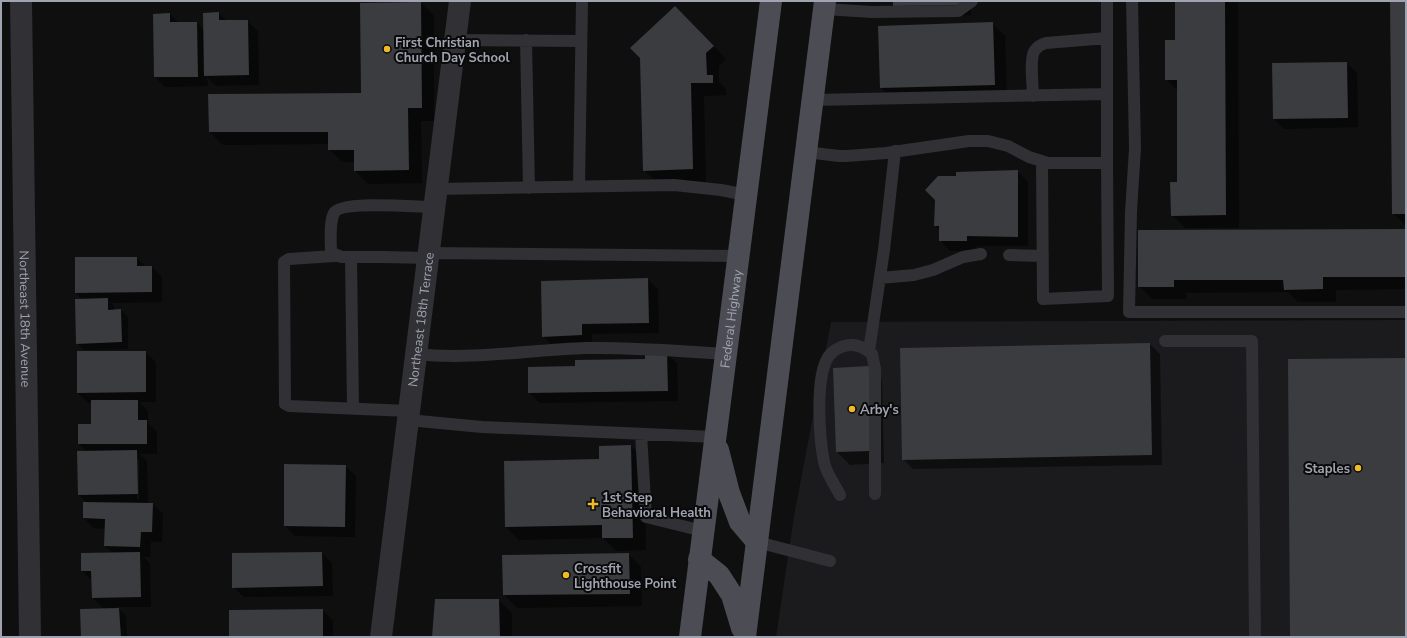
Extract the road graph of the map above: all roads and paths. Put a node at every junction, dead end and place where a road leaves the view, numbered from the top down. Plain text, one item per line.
1 (21, 1) edge
2 (460, 1) edge
3 (582, 1) edge
4 (771, 1) edge
5 (972, 1) edge
6 (1106, 1) edge
7 (1132, 1) edge
8 (825, 5) edge
9 (1107, 38) junction
10 (455, 40) junction
11 (526, 40) junction
12 (580, 41) junction
13 (1107, 94) junction
14 (1033, 96) junction
15 (813, 100) junction
16 (895, 151) junction
17 (806, 152) junction
18 (1042, 161) junction
19 (1107, 163) junction
20 (579, 186) junction
21 (529, 188) junction
22 (746, 195) junction
23 (435, 198) junction
24 (981, 254) dead end
25 (1009, 255) dead end
26 (334, 256) junction
27 (428, 256) junction
28 (738, 256) junction
29 (1043, 256) junction
30 (351, 257) junction
31 (880, 278) junction
32 (1406, 312) edge
33 (1165, 341) dead end
34 (869, 351) junction
35 (416, 354) junction
36 (725, 354) junction
37 (353, 409) junction
38 (408, 415) junction
39 (641, 434) junction
40 (715, 437) junction
41 (875, 494) dead end
42 (840, 495) dead end
43 (703, 531) junction
44 (757, 542) junction
45 (699, 560) junction
46 (830, 561) dead end
47 (30, 637) edge
48 (381, 637) edge
49 (690, 637) edge
50 (745, 637) edge
51 (1255, 637) edge

1 - 47 street, Northeast 18th Avenue
2 - 10 street, Northeast 18th Terrace
3 - 12 lane
4 - 22 main road, Federal Highway
5 - 8 lane
6 - 9 lane
7 - 32 lane
8 - 15 main road
9 - 13 lane
9 - 14 lane
10 - 11 lane
10 - 23 street, Northeast 18th Terrace
11 - 12 lane
11 - 21 lane
12 - 20 lane
13 - 14 lane
13 - 19 lane
14 - 15 lane
15 - 17 main road
16 - 17 lane
16 - 18 lane
16 - 31 lane
17 - 44 main road
18 - 19 lane
18 - 29 lane
19 - 29 lane
20 - 21 lane
20 - 22 lane
21 - 23 lane
22 - 28 main road, Federal Highway
23 - 26 lane
23 - 27 street, Northeast 18th Terrace
24 - 31 lane
25 - 29 lane
26 - 30 lane
26 - 37 lane
27 - 28 lane
27 - 30 lane
27 - 35 street, Northeast 18th Terrace
28 - 36 main road, Federal Highway
30 - 37 lane
31 - 34 lane
33 - 51 lane
34 - 41 lane
34 - 42 lane
35 - 36 lane
35 - 38 street, Northeast 18th Terrace
36 - 40 main road, Federal Highway
37 - 38 lane
38 - 39 lane
38 - 48 street, Northeast 18th Terrace
39 - 40 lane
39 - 43 lane
40 - 43 main road, Federal Highway
40 - 44 main road
43 - 45 main road, Federal Highway
44 - 46 lane
44 - 50 main road
45 - 49 main road, Federal Highway
45 - 50 main road

